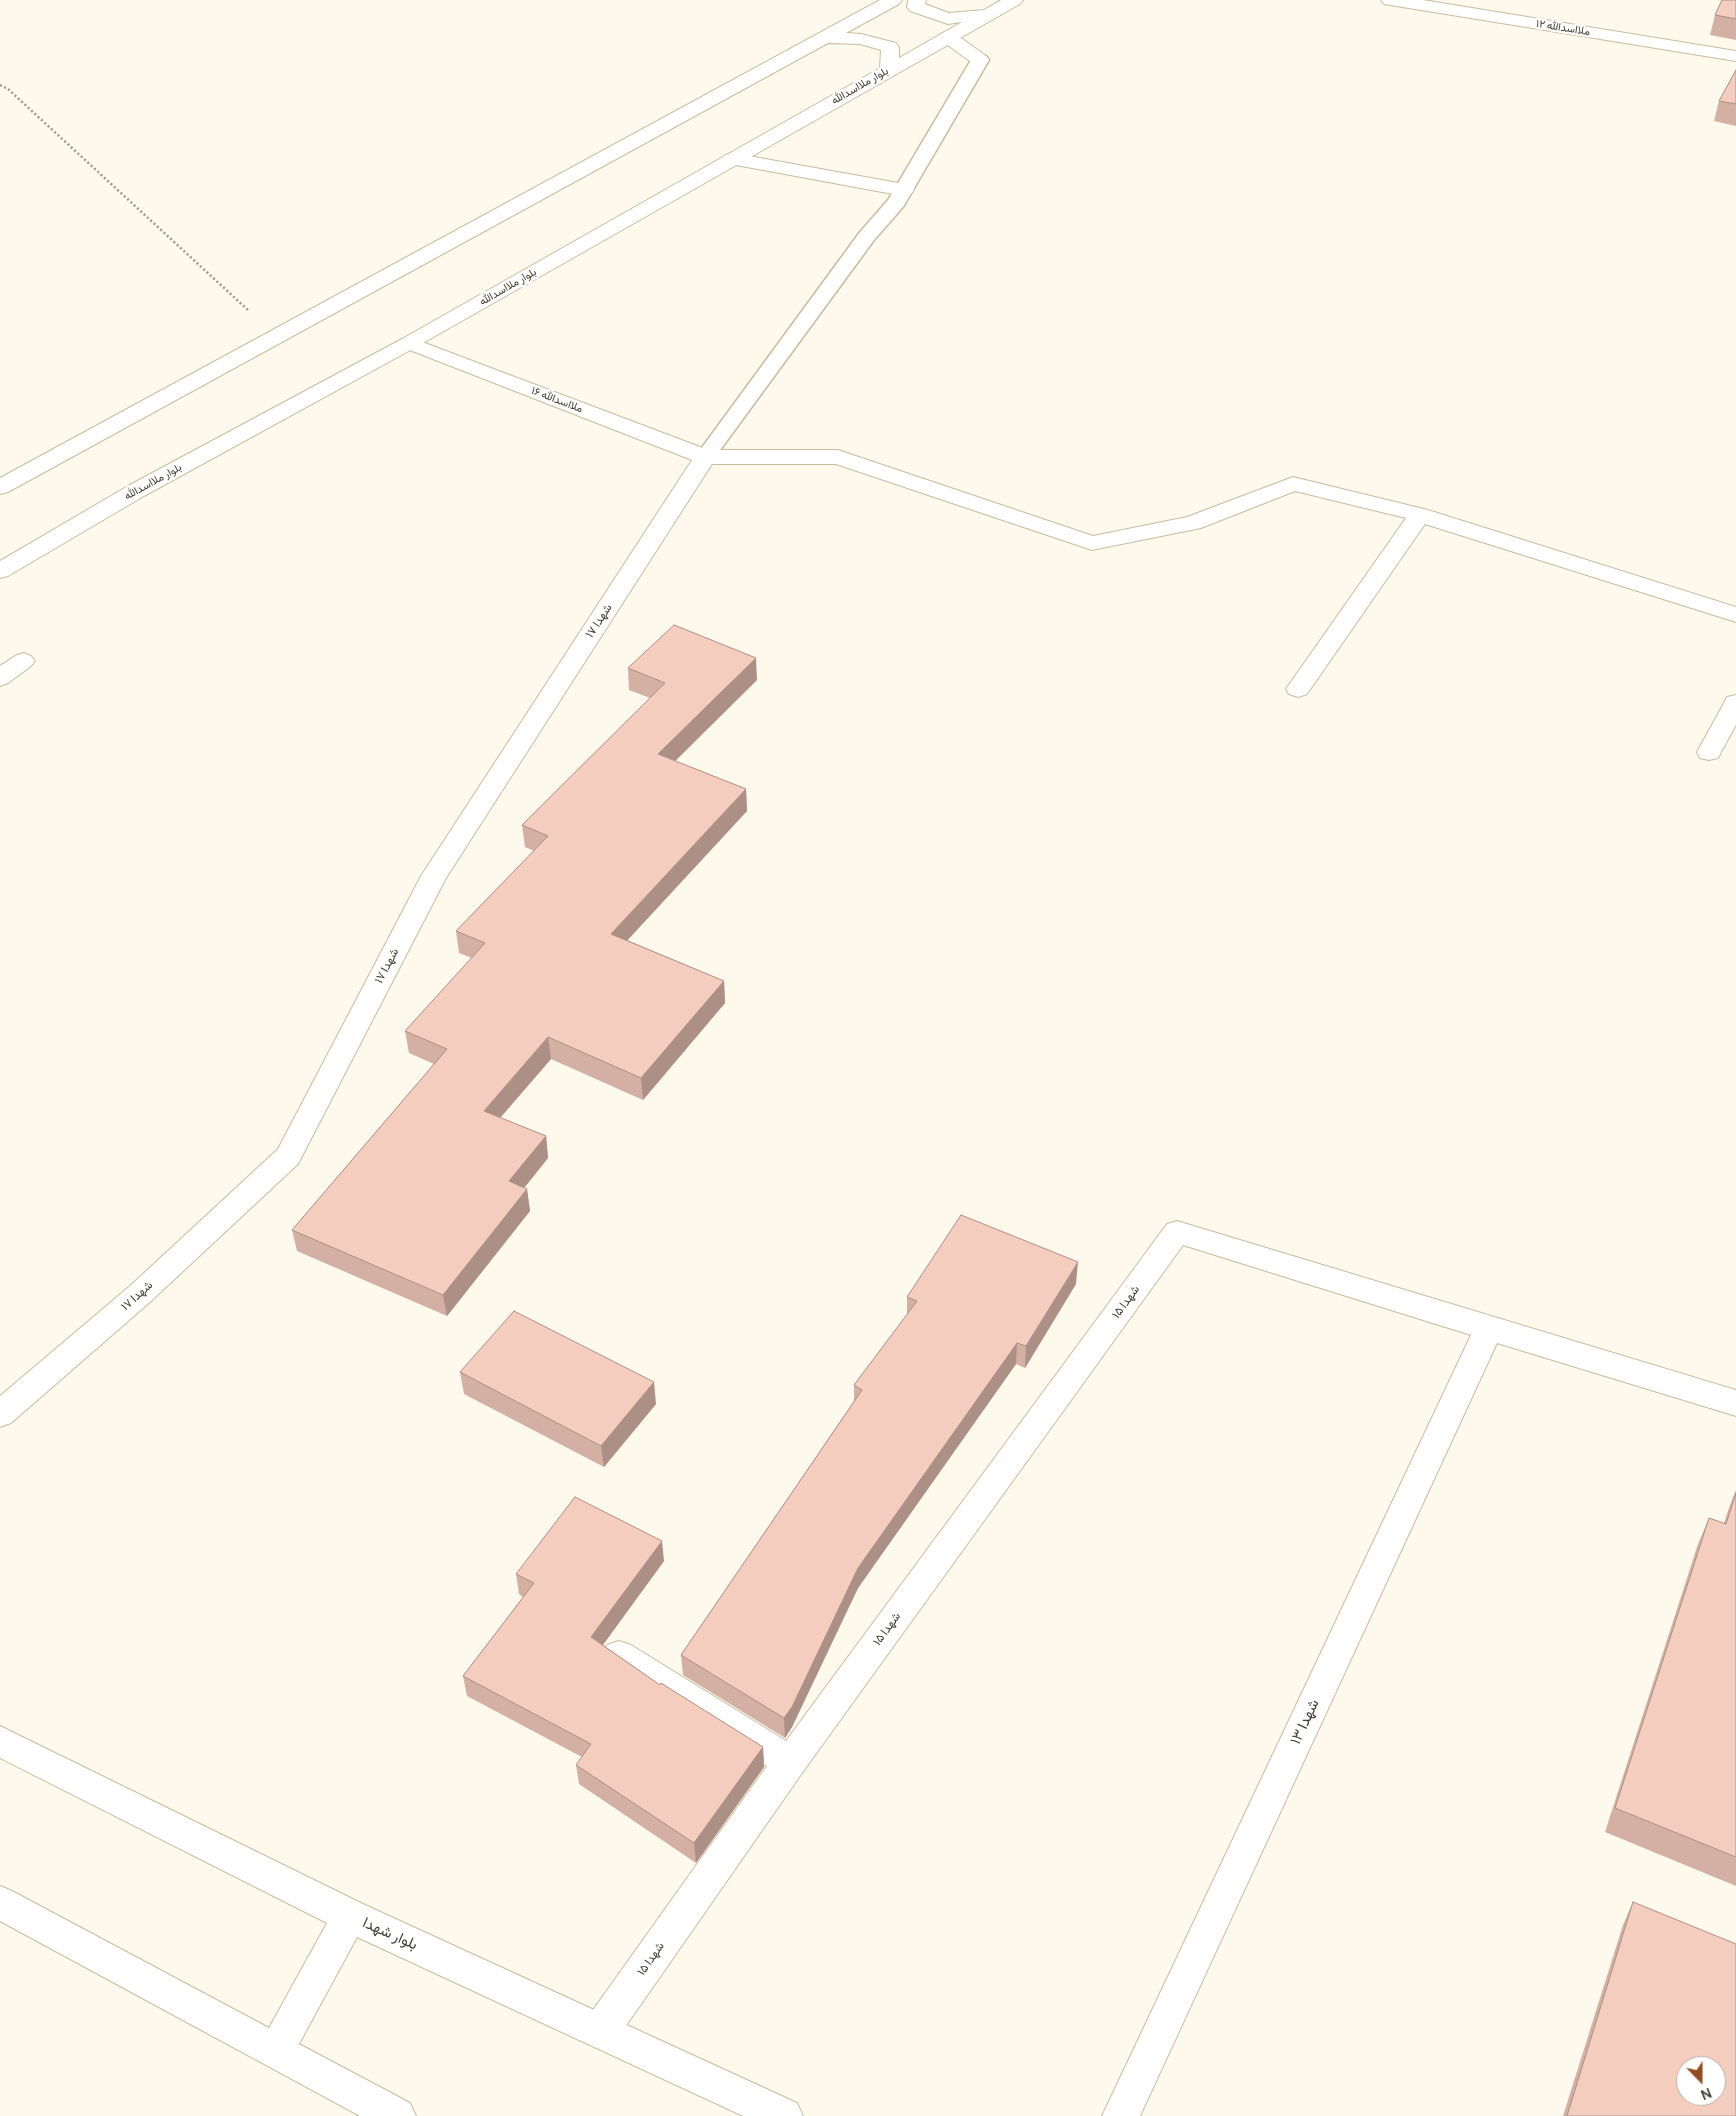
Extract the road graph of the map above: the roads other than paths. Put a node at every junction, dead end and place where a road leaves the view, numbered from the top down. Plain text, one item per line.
1 (893, 0) edge
2 (917, 0) edge
3 (1014, 0) edge
4 (1390, 0) edge
5 (993, 12) junction
6 (824, 36) junction
7 (948, 37) junction
8 (1736, 56) edge
9 (980, 60) joint
10 (889, 69) junction
11 (732, 158) junction
12 (904, 190) junction
13 (409, 343) junction
14 (705, 457) junction
15 (0, 487) edge
16 (1420, 515) junction
17 (0, 571) edge
18 (1736, 615) edge
19 (23, 661) dead end
20 (0, 678) edge
21 (1298, 689) dead end
22 (1736, 703) edge
23 (1709, 752) dead end
24 (1489, 1329) junction
25 (1736, 1402) edge
26 (0, 1414) edge
27 (619, 1655) edge
28 (0, 1741) edge
29 (790, 1762) junction
30 (0, 1902) edge
31 (350, 1916) junction
32 (601, 2030) junction
33 (275, 2052) junction
34 (397, 2116) edge
35 (784, 2116) edge
36 (1121, 2116) edge

1 - 6 street
2 - 5 street
3 - 5 street, بلوار ملااسدالله
4 - 8 street, ملااسدالله ۱۲
5 - 7 street, بلوار ملااسدالله
6 - 10 street
6 - 15 street
7 - 9 street
7 - 10 street, بلوار ملااسدالله
9 - 12 lane
10 - 11 street, بلوار ملااسدالله
11 - 12 street
11 - 13 street, بلوار ملااسدالله
12 - 14 lane
13 - 14 street, ملااسدالله ۱۶
13 - 17 street, بلوار ملااسدالله
14 - 16 street
14 - 26 street, شهدا ۱۷
16 - 18 street
16 - 21 street
19 - 20 street
22 - 23 street
24 - 25 street
24 - 29 street, شهدا ۱۵
24 - 36 street, شهدا ۱۳
27 - 29 street
28 - 31 street, بلوار شهدا
29 - 32 street, شهدا ۱۵
30 - 33 street
31 - 32 street, بلوار شهدا
31 - 33 street
32 - 35 street, بلوار شهدا
33 - 34 street

